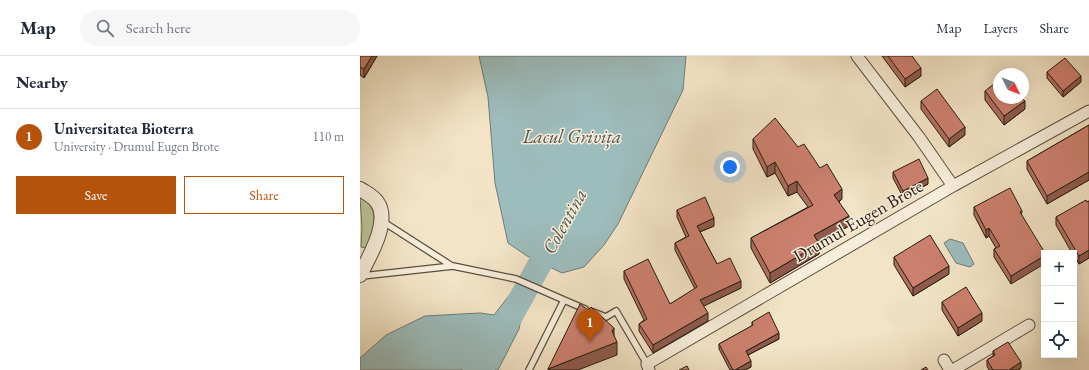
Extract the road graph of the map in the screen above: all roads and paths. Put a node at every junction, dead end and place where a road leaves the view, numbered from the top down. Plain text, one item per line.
1 (857, 56) edge
2 (1089, 111) edge
3 (953, 186) junction
4 (360, 189) edge
5 (382, 220) junction
6 (453, 266) junction
7 (360, 276) edge
8 (564, 300) junction
9 (1029, 325) dead end
10 (944, 360) dead end
11 (648, 367) edge
12 (529, 370) edge
13 (950, 370) edge
14 (953, 370) edge

1 - 3 street
2 - 3 street, Drumul Eugen Brote
3 - 11 street, Drumul Eugen Brote
4 - 5 street
5 - 6 lane
5 - 7 street
6 - 7 lane
6 - 8 lane
8 - 11 lane
8 - 12 lane
9 - 14 street
10 - 13 street

